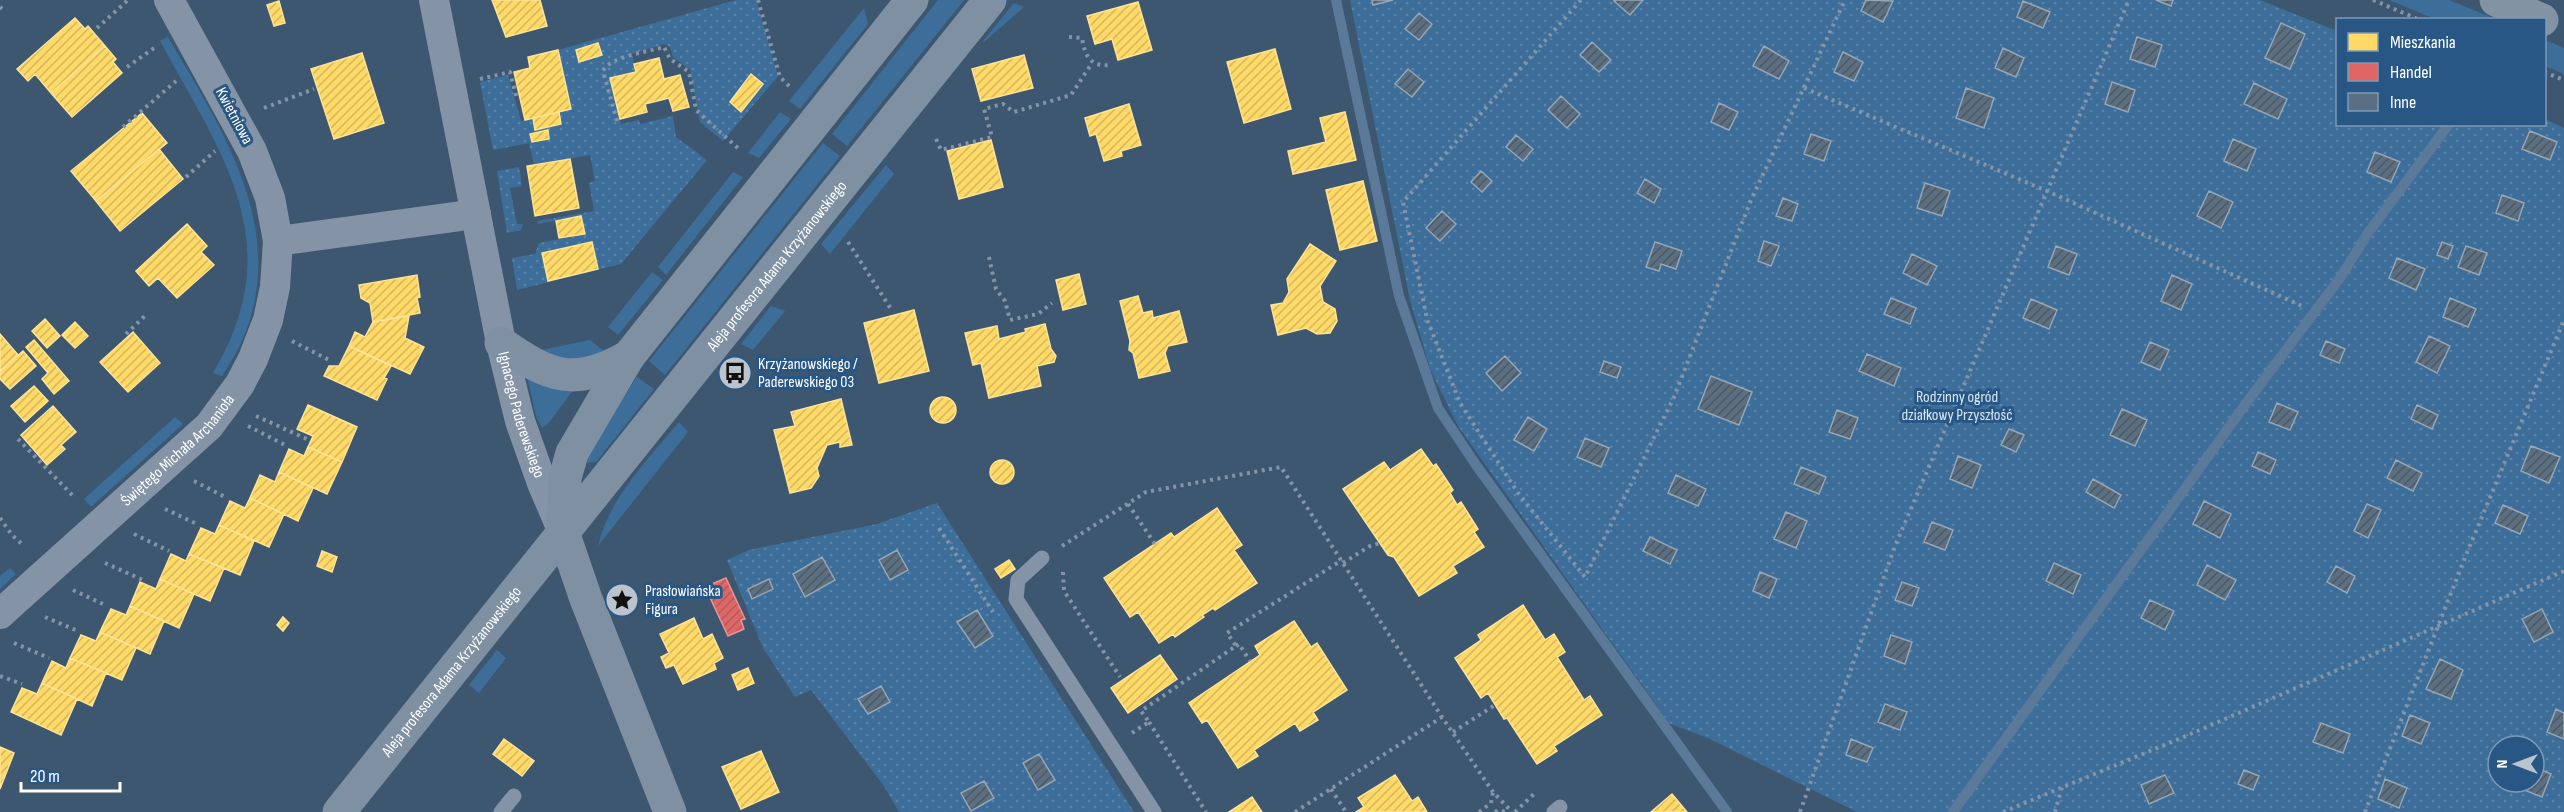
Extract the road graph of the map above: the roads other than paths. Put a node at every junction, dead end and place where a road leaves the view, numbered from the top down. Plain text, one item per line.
1 (169, 0) edge
2 (434, 0) edge
3 (912, 0) edge
4 (990, 0) edge
5 (2496, 0) edge
6 (2538, 18) edge
7 (2546, 21) edge
8 (2564, 29) edge
9 (476, 214) junction
10 (278, 240) junction
11 (501, 344) junction
12 (629, 356) junction
13 (562, 532) junction
14 (1042, 558) road end
15 (4, 627) edge
16 (514, 796) dead end
17 (339, 812) edge
18 (501, 812) edge
19 (670, 812) edge
20 (1154, 812) edge

1 - 10 street, Kwietniowa
2 - 9 street, Ignacego Paderewskiego
3 - 12 street
4 - 13 street, Aleja profesora Adama Krzyżanowskiego
5 - 6 main road
7 - 8 main road
9 - 10 street
9 - 11 street, Ignacego Paderewskiego
10 - 15 street, Świętego Michała Archanioła
11 - 12 street
11 - 13 street, Ignacego Paderewskiego
12 - 13 street
13 - 17 street, Aleja profesora Adama Krzyżanowskiego
13 - 19 street, Ignacego Paderewskiego
14 - 20 lane
16 - 18 lane

